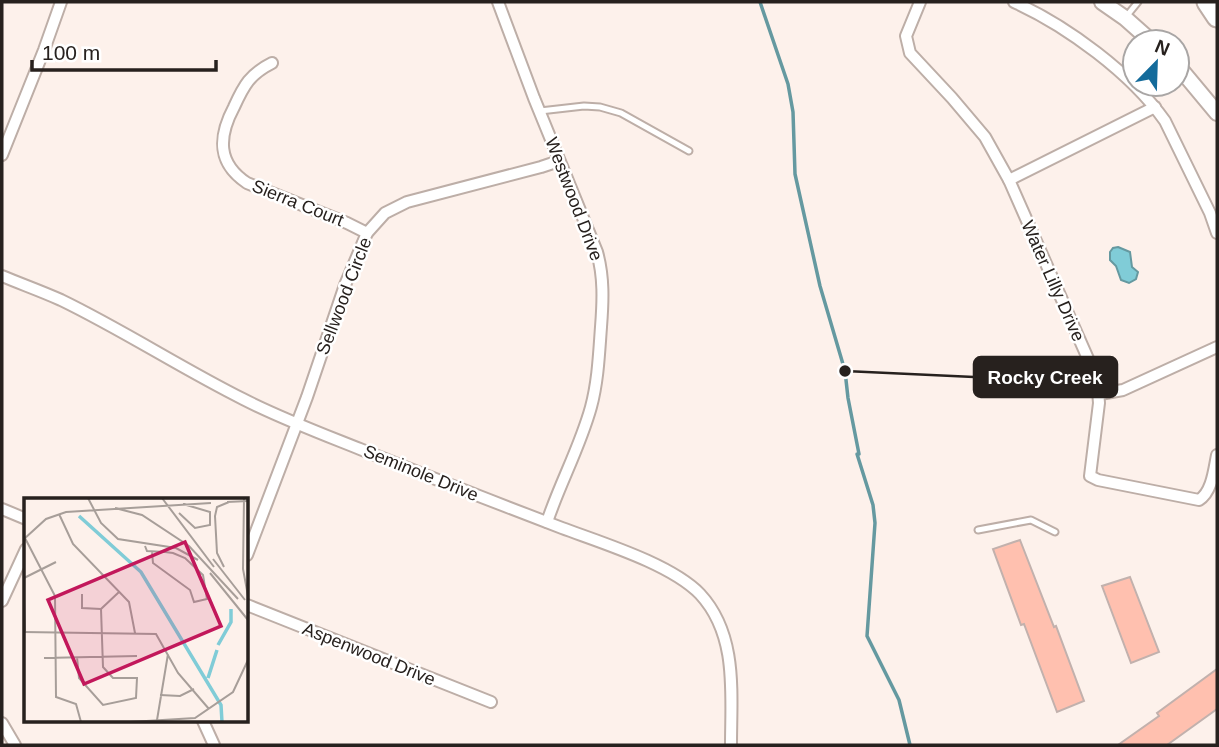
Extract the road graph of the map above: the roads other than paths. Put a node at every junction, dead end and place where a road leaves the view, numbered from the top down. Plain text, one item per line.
1 (61, 2) edge
2 (498, 2) edge
3 (920, 2) edge
4 (1014, 2) edge
5 (1102, 2) edge
6 (1138, 2) edge
7 (1207, 2) edge
8 (1125, 18) junction
9 (1217, 18) edge
10 (1136, 28) edge
11 (272, 63) dead end
12 (1191, 82) edge
13 (1156, 107) junction
14 (540, 111) junction
15 (1217, 113) edge
16 (689, 151) dead end
17 (2, 155) edge
18 (559, 161) junction
19 (1009, 180) junction
20 (1214, 212) edge
21 (367, 233) junction
22 (1217, 233) edge
23 (2, 276) edge
24 (1217, 347) edge
25 (1100, 394) junction
26 (297, 423) junction
27 (1217, 455) edge
28 (2, 509) edge
29 (24, 518) edge
30 (547, 522) junction
31 (978, 530) dead end
32 (1055, 533) dead end
33 (248, 552) edge
34 (24, 553) edge
35 (2, 601) edge
36 (248, 605) edge
37 (491, 702) dead end
38 (203, 722) edge
39 (2, 723) edge
40 (15, 745) edge
41 (214, 745) edge
42 (731, 745) edge

1 - 17 street
2 - 14 street, Westwood Drive
3 - 19 street, Water Lilly Drive
4 - 13 street
5 - 8 street
6 - 8 lane
7 - 9 highway
8 - 10 street
11 - 21 street, Sierra Court
12 - 15 street
13 - 19 street
13 - 20 street
14 - 16 lane
14 - 18 street, Westwood Drive
18 - 21 street, Sellwood Circle
18 - 30 street, Westwood Drive
19 - 25 street, Water Lilly Drive
20 - 22 street
21 - 26 street, Sellwood Circle
23 - 26 street, Seminole Drive
24 - 25 street
25 - 27 street, Water Lilly Drive
26 - 30 street, Seminole Drive
26 - 33 street, Sellwood Circle
28 - 29 street
30 - 42 street, Seminole Drive
31 - 32 lane
34 - 35 street
36 - 37 street, Aspenwood Drive
38 - 41 street
39 - 40 street

